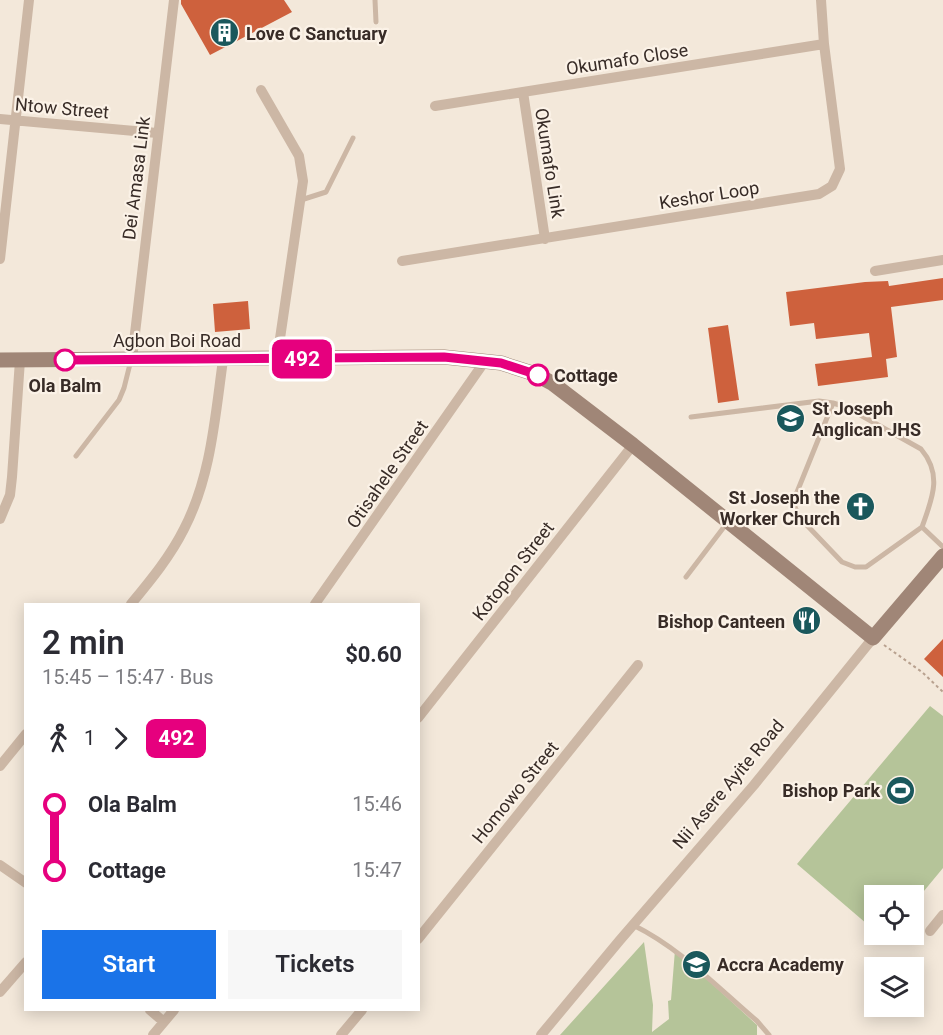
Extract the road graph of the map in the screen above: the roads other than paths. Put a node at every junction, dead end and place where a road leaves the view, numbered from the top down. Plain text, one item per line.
1 (29, 0) edge
2 (174, 0) edge
3 (375, 0) edge
4 (821, 0) edge
5 (376, 22) dead end
6 (824, 44) junction
7 (261, 90) dead end
8 (523, 92) junction
9 (435, 105) dead end
10 (0, 119) edge
11 (16, 121) junction
12 (157, 133) junction
13 (353, 138) dead end
14 (301, 200) junction
15 (545, 238) junction
16 (0, 259) edge
17 (943, 260) edge
18 (402, 261) dead end
19 (875, 271) dead end
20 (132, 359) junction
21 (277, 359) junction
22 (0, 360) edge
23 (20, 360) junction
24 (224, 360) junction
25 (485, 361) junction
26 (833, 403) junction
27 (691, 417) dead end
28 (633, 445) junction
29 (76, 456) dead end
30 (0, 519) edge
31 (728, 522) junction
32 (922, 527) junction
33 (943, 547) edge
34 (943, 556) edge
35 (686, 577) dead end
36 (132, 603) edge
37 (316, 603) edge
38 (873, 638) junction
39 (638, 665) dead end
40 (420, 715) edge
41 (24, 736) edge
42 (0, 766) edge
43 (0, 865) edge
44 (24, 882) edge
45 (943, 915) edge
46 (633, 925) junction
47 (930, 931) dead end
48 (420, 937) edge
49 (24, 964) edge
50 (0, 992) edge
51 (151, 1011) edge
52 (173, 1011) edge
53 (361, 1011) edge
54 (164, 1022) junction
55 (153, 1035) edge
56 (341, 1035) edge
57 (541, 1035) edge
58 (769, 1035) edge

1 - 11 street
2 - 12 street, Dei Amasa Link
3 - 5 lane
4 - 6 street, Keshor Loop
6 - 8 street, Okumafo Close
6 - 15 street, Keshor Loop
7 - 14 street
8 - 9 street, Okumafo Close
8 - 15 street, Okumafo Link
10 - 11 street, Ntow Street
11 - 12 street, Ntow Street
11 - 16 street
12 - 20 street, Dei Amasa Link
13 - 14 lane
14 - 21 street
15 - 18 street, Keshor Loop
17 - 19 street
20 - 23 street, Agbon Boi Road
20 - 24 street, Agbon Boi Road
20 - 29 lane
21 - 24 street, Agbon Boi Road
21 - 25 street, Agbon Boi Road
22 - 23 street, Agbon Boi Road
23 - 30 street
24 - 36 street
25 - 28 street, Agbon Boi Road
25 - 37 street, Otisahele Street
26 - 27 lane
26 - 32 lane
26 - 32 lane
28 - 31 street, Agbon Boi Road
28 - 40 street, Kotopon Street
31 - 35 lane
31 - 38 street, Agbon Boi Road
32 - 33 lane
34 - 38 street, Nii Asere Ayite Road
38 - 46 street, Nii Asere Ayite Road
39 - 48 street, Homowo Street
41 - 42 street
43 - 44 street
45 - 47 street
46 - 57 street, Nii Asere Ayite Road
46 - 58 lane
49 - 50 street
51 - 54 street
52 - 54 street
53 - 56 street
54 - 55 street

